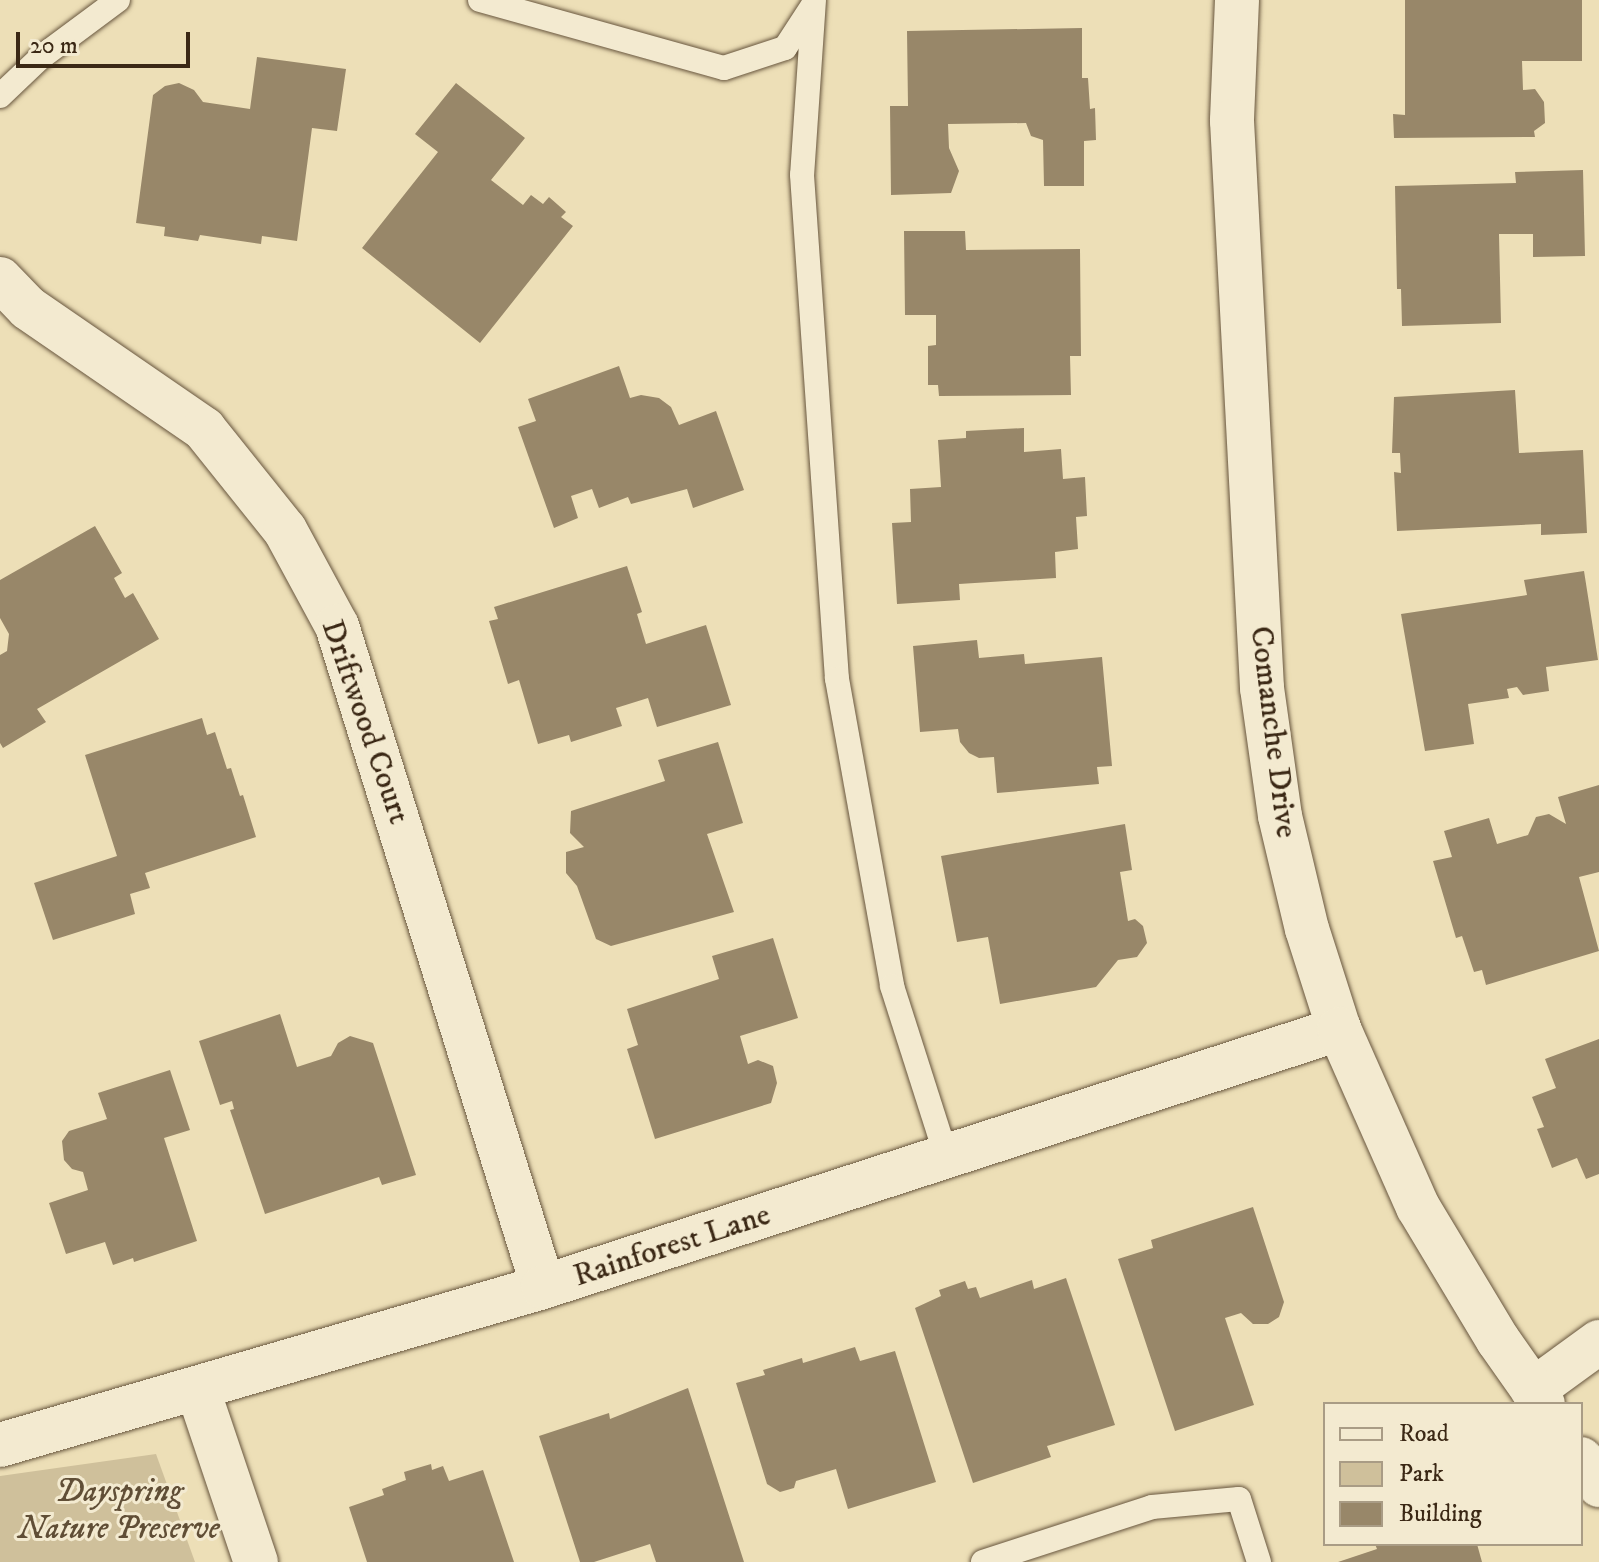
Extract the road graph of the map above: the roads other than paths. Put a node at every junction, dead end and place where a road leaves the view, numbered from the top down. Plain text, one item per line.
1 (118, 0) edge
2 (480, 0) edge
3 (1237, 0) edge
4 (814, 1) edge
5 (0, 96) edge
6 (0, 279) edge
7 (1339, 1029) junction
8 (947, 1158) junction
9 (543, 1287) junction
10 (1599, 1342) edge
11 (198, 1390) junction
12 (1538, 1397) edge
13 (0, 1445) edge
14 (1583, 1462) edge
15 (1599, 1485) edge
16 (256, 1562) edge
17 (983, 1562) edge
18 (1259, 1562) edge

1 - 5 lane
2 - 4 lane
3 - 7 street, Comanche Drive
4 - 8 lane
6 - 9 street, Driftwood Court
7 - 8 street, Rainforest Lane
7 - 12 street, Comanche Drive
8 - 9 street, Rainforest Lane
9 - 11 street, Rainforest Lane
10 - 12 street
11 - 13 street, Rainforest Lane
11 - 16 street
14 - 15 street
17 - 18 lane

